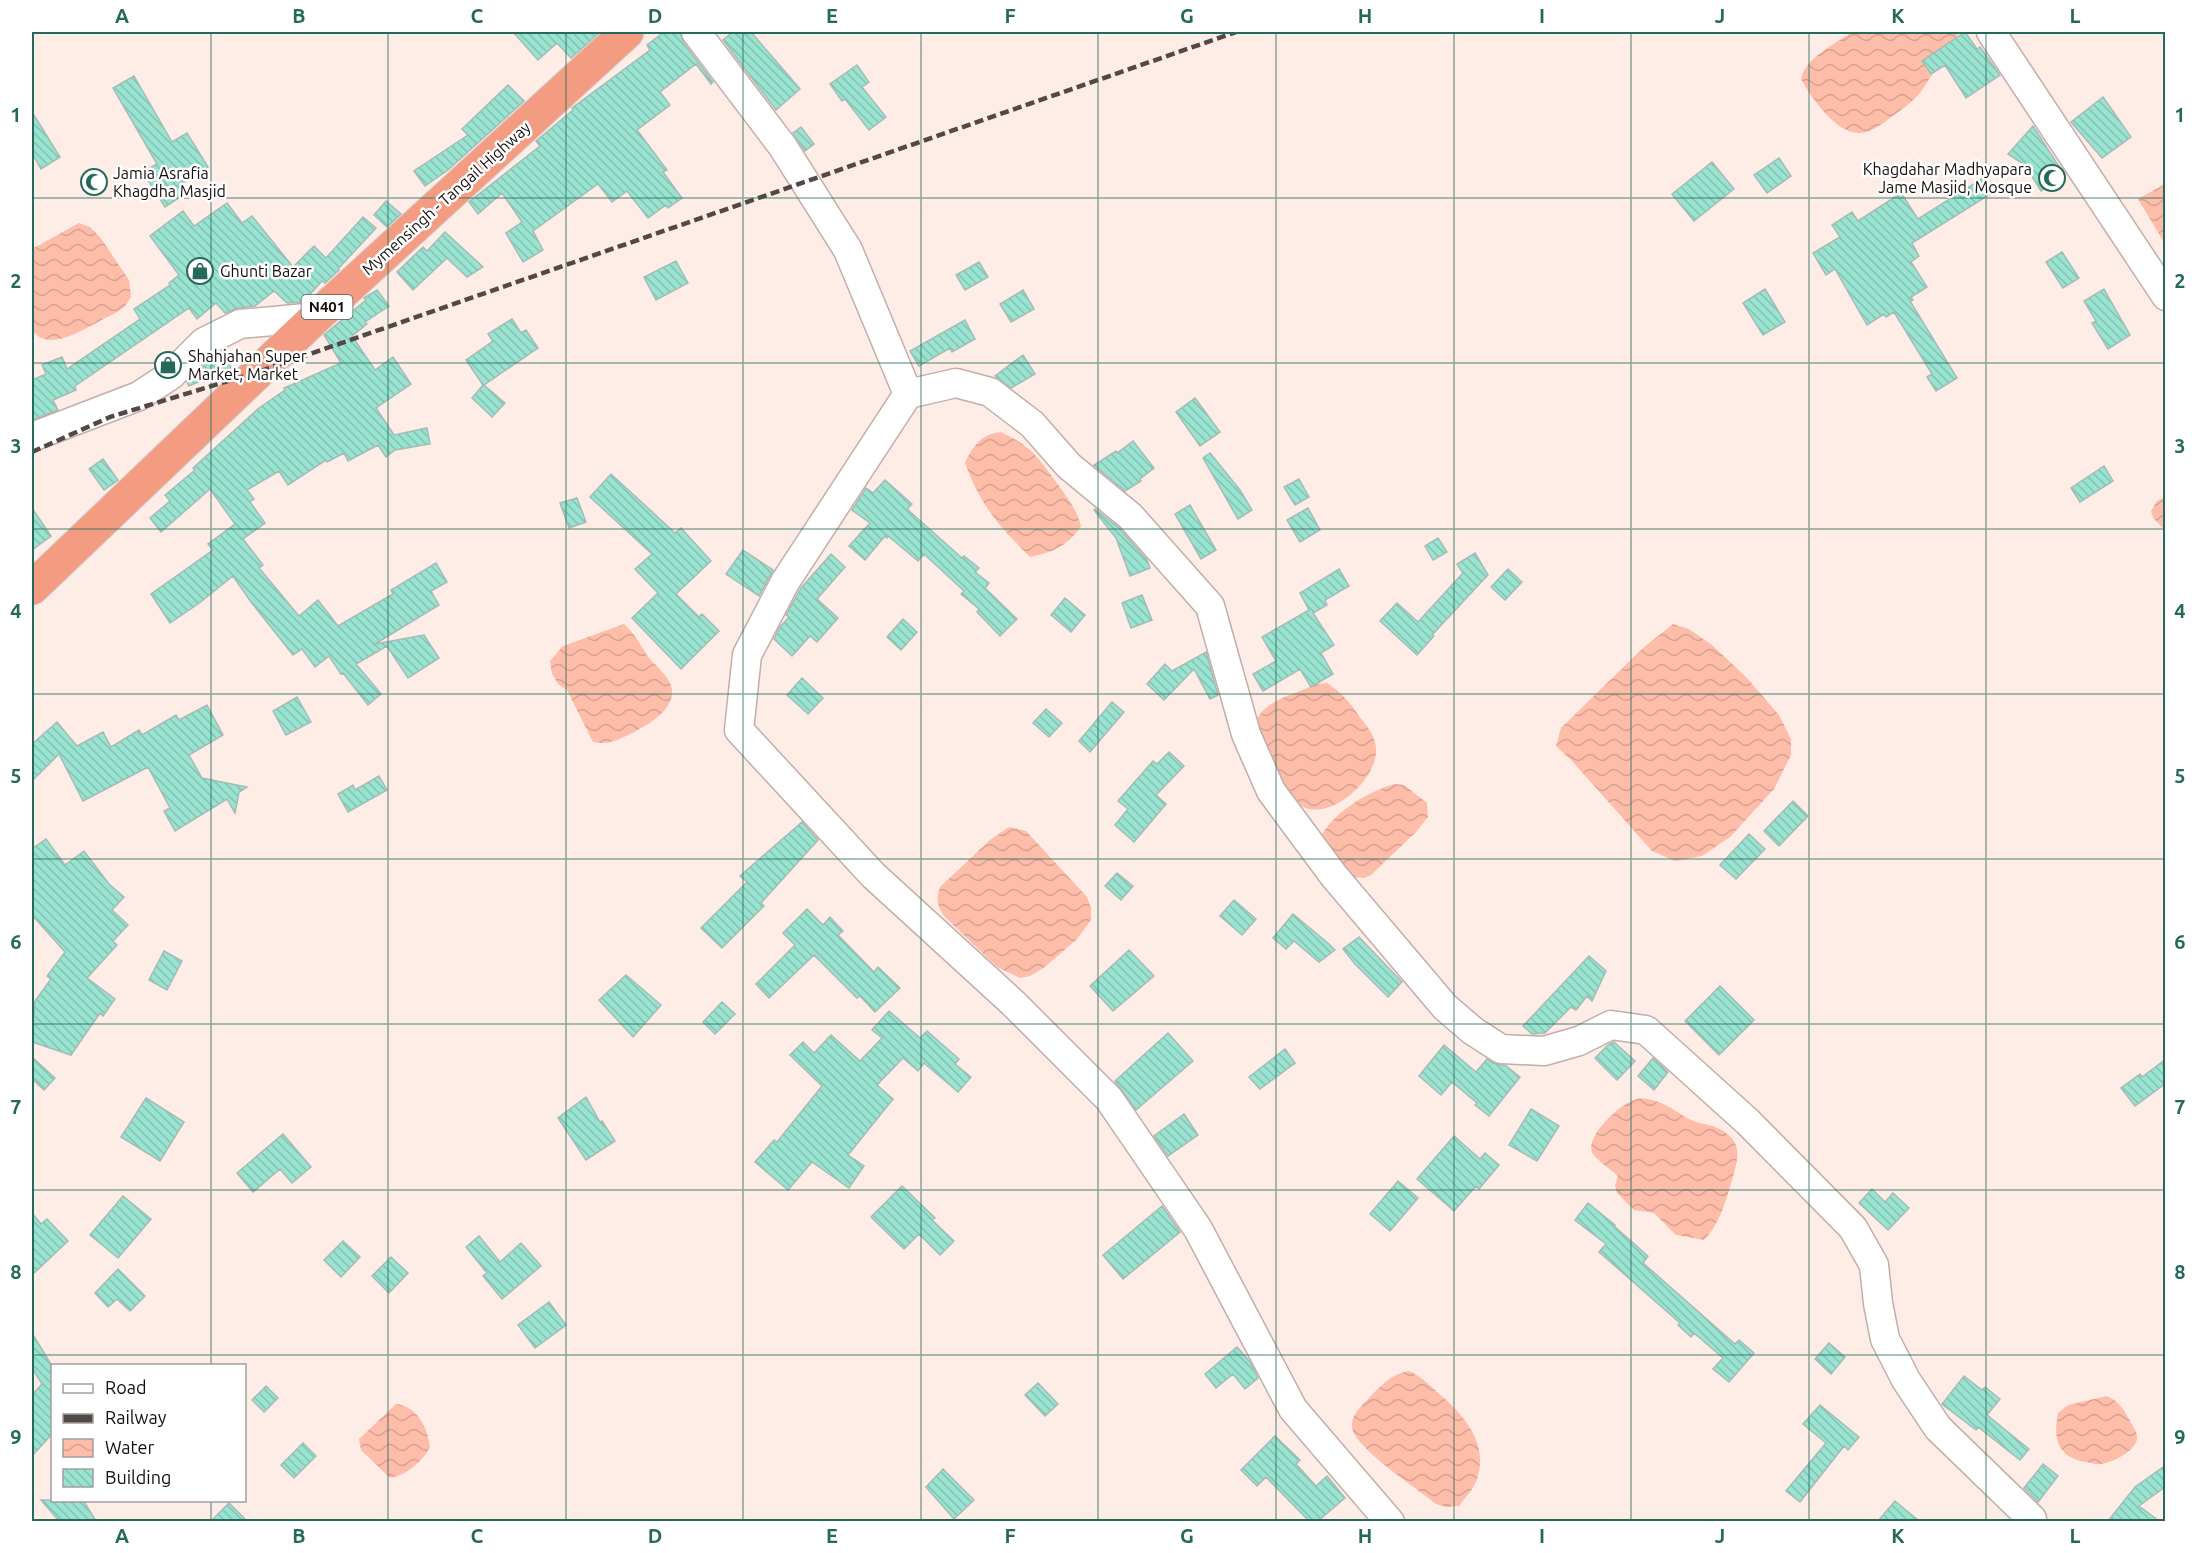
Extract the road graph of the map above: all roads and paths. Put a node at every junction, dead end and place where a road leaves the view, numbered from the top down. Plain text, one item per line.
1 (627, 32) edge
2 (696, 32) edge
3 (1991, 32) edge
4 (2166, 296) edge
5 (316, 317) junction
6 (908, 394) junction
7 (32, 437) edge
8 (32, 588) edge
9 (2032, 1519) dead end
10 (1390, 1521) edge

1 - 5 highway, Mymensingh - Tangail Highway / N401
2 - 6 street
3 - 4 street
5 - 7 street
5 - 8 highway, Mymensingh - Tangail Highway / N401
6 - 9 street
6 - 10 street

